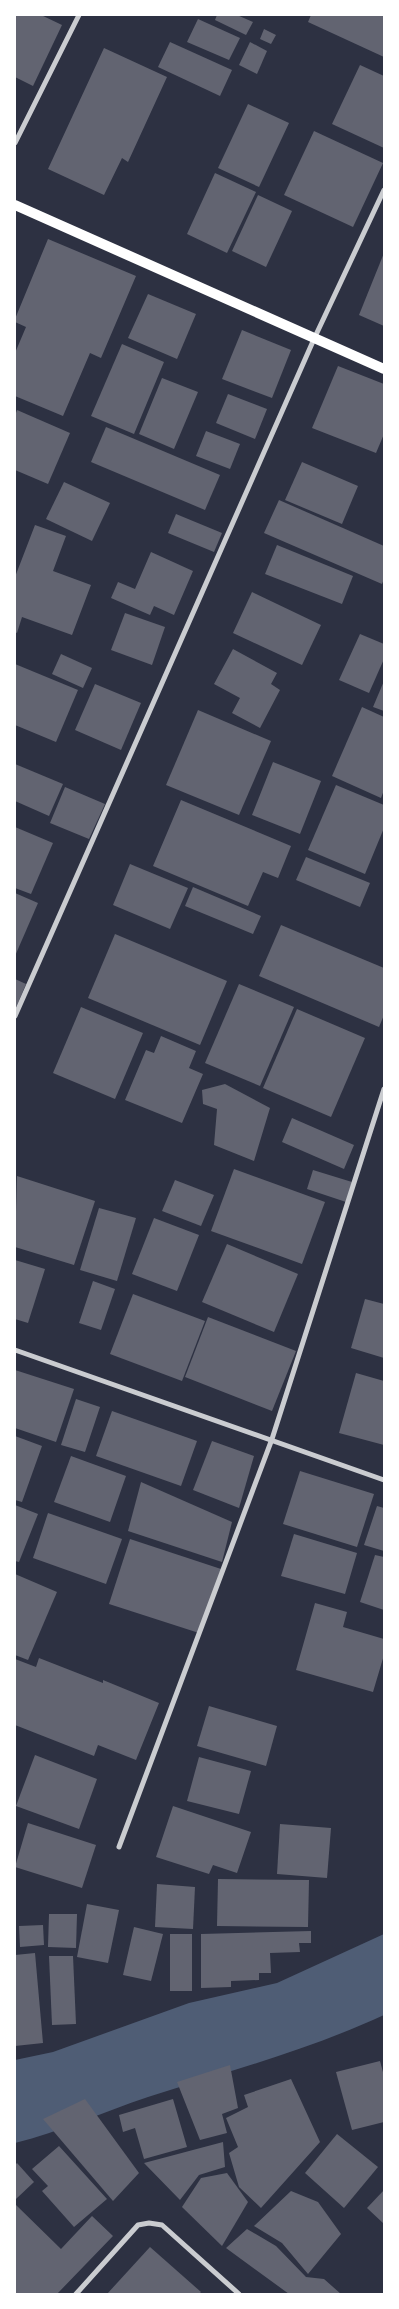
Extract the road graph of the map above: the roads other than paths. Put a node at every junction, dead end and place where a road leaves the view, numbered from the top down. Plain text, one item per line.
1 (79, 15) edge
2 (15, 143) edge
3 (384, 190) edge
4 (15, 205) edge
5 (314, 339) junction
6 (384, 369) edge
7 (15, 1016) edge
8 (384, 1090) edge
9 (15, 1350) edge
10 (272, 1439) junction
11 (384, 1480) edge
12 (119, 1847) dead end
13 (76, 2294) edge
14 (239, 2294) edge

1 - 2 street
3 - 5 street
4 - 5 main road
5 - 6 main road
5 - 7 street
8 - 10 street
9 - 10 street
10 - 11 street
10 - 12 street
13 - 14 street

